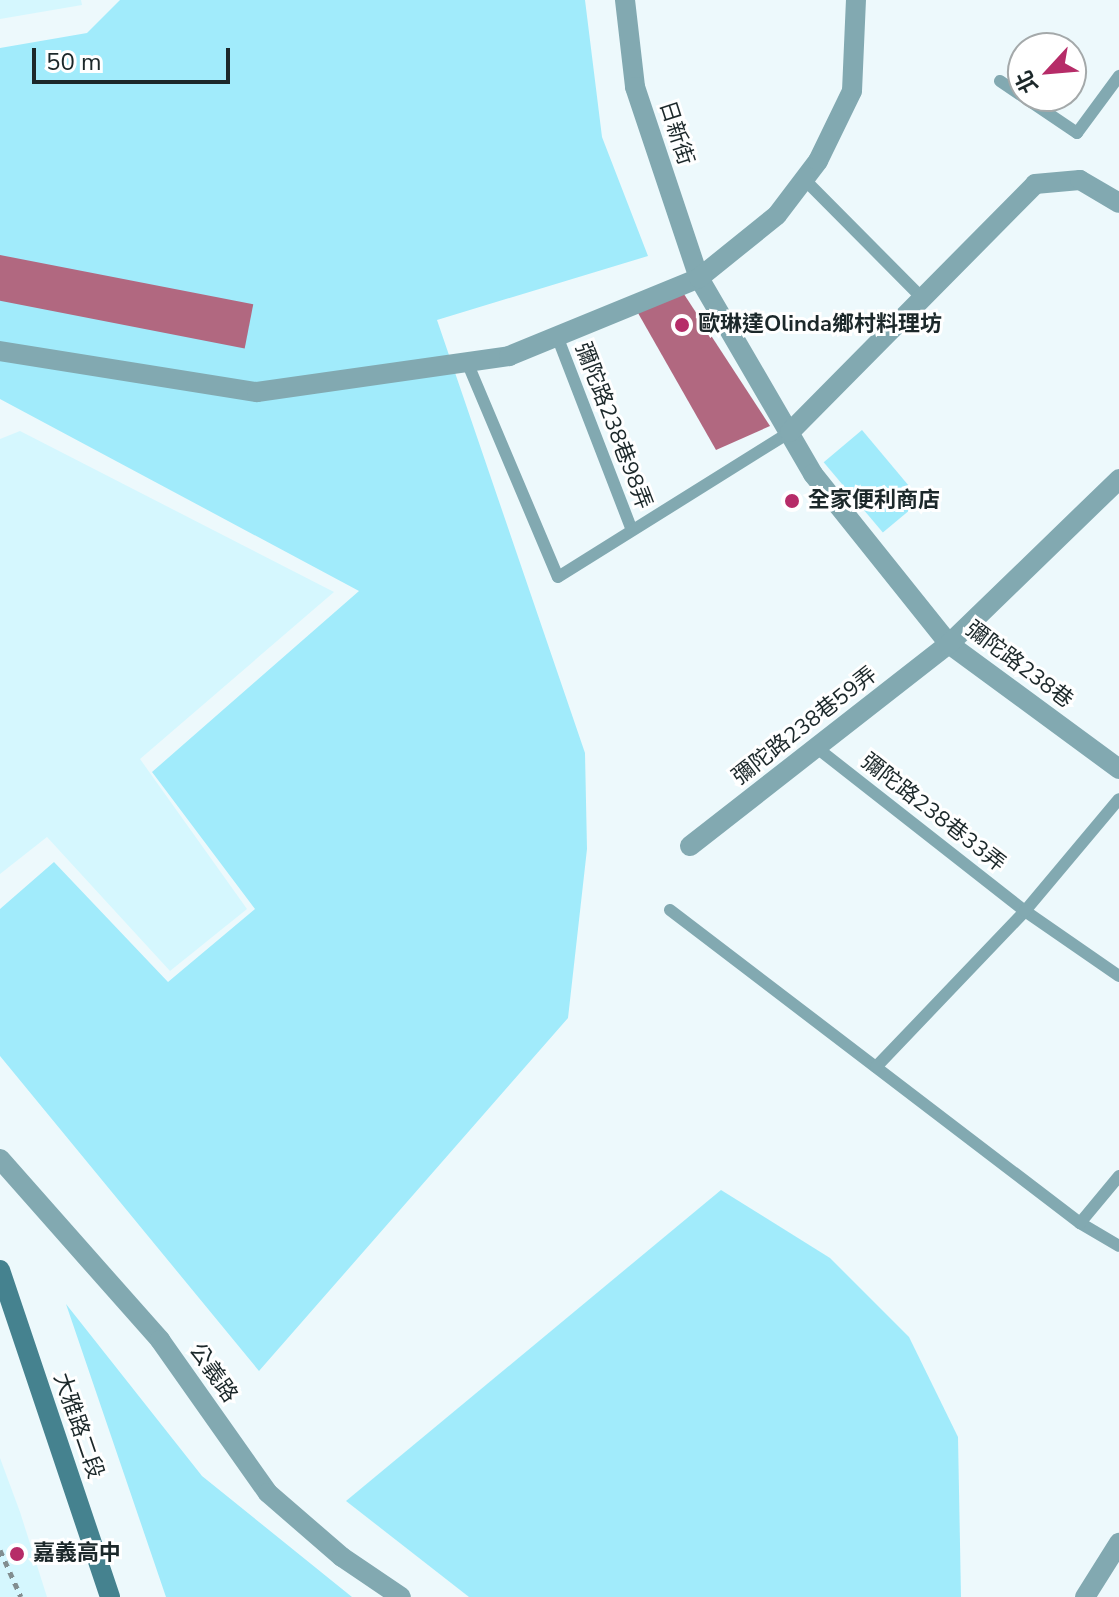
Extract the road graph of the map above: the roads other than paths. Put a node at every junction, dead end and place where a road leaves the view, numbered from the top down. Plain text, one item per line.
1 (625, 0) edge
2 (856, 0) edge
3 (1119, 76) edge
4 (1000, 81) dead end
5 (804, 179) junction
6 (1119, 203) edge
7 (699, 278) junction
8 (923, 299) junction
9 (557, 336) junction
10 (0, 351) edge
11 (467, 362) junction
12 (790, 432) junction
13 (1119, 479) edge
14 (632, 530) junction
15 (949, 644) junction
16 (817, 748) junction
17 (1119, 769) edge
18 (1119, 799) edge
19 (690, 846) dead end
20 (670, 910) dead end
21 (1025, 911) junction
22 (1119, 976) edge
23 (876, 1067) junction
24 (0, 1159) edge
25 (1119, 1176) edge
26 (1080, 1223) junction
27 (1119, 1246) edge
28 (0, 1270) edge
29 (1119, 1543) edge
30 (110, 1597) edge
31 (401, 1597) edge
32 (1085, 1597) edge

1 - 7 street, 日新街
2 - 5 street
3 - 4 lane
5 - 7 street
5 - 8 lane
6 - 8 street
7 - 9 street
7 - 12 street, 彌陀路238巷
8 - 12 street
9 - 11 street
9 - 14 lane, 彌陀路238巷98弄
10 - 11 street
11 - 14 lane
12 - 14 lane
12 - 15 street, 彌陀路238巷
13 - 15 street, 彌陀路238巷59弄
15 - 16 street, 彌陀路238巷59弄
15 - 17 street, 彌陀路238巷
16 - 19 street, 彌陀路238巷59弄
16 - 21 lane, 彌陀路238巷33弄
18 - 21 lane
20 - 23 lane
21 - 22 lane, 彌陀路238巷33弄
21 - 23 lane
23 - 26 lane
24 - 31 street, 公義路
25 - 26 lane
26 - 27 lane
28 - 30 main road, 大雅路二段
29 - 32 street

